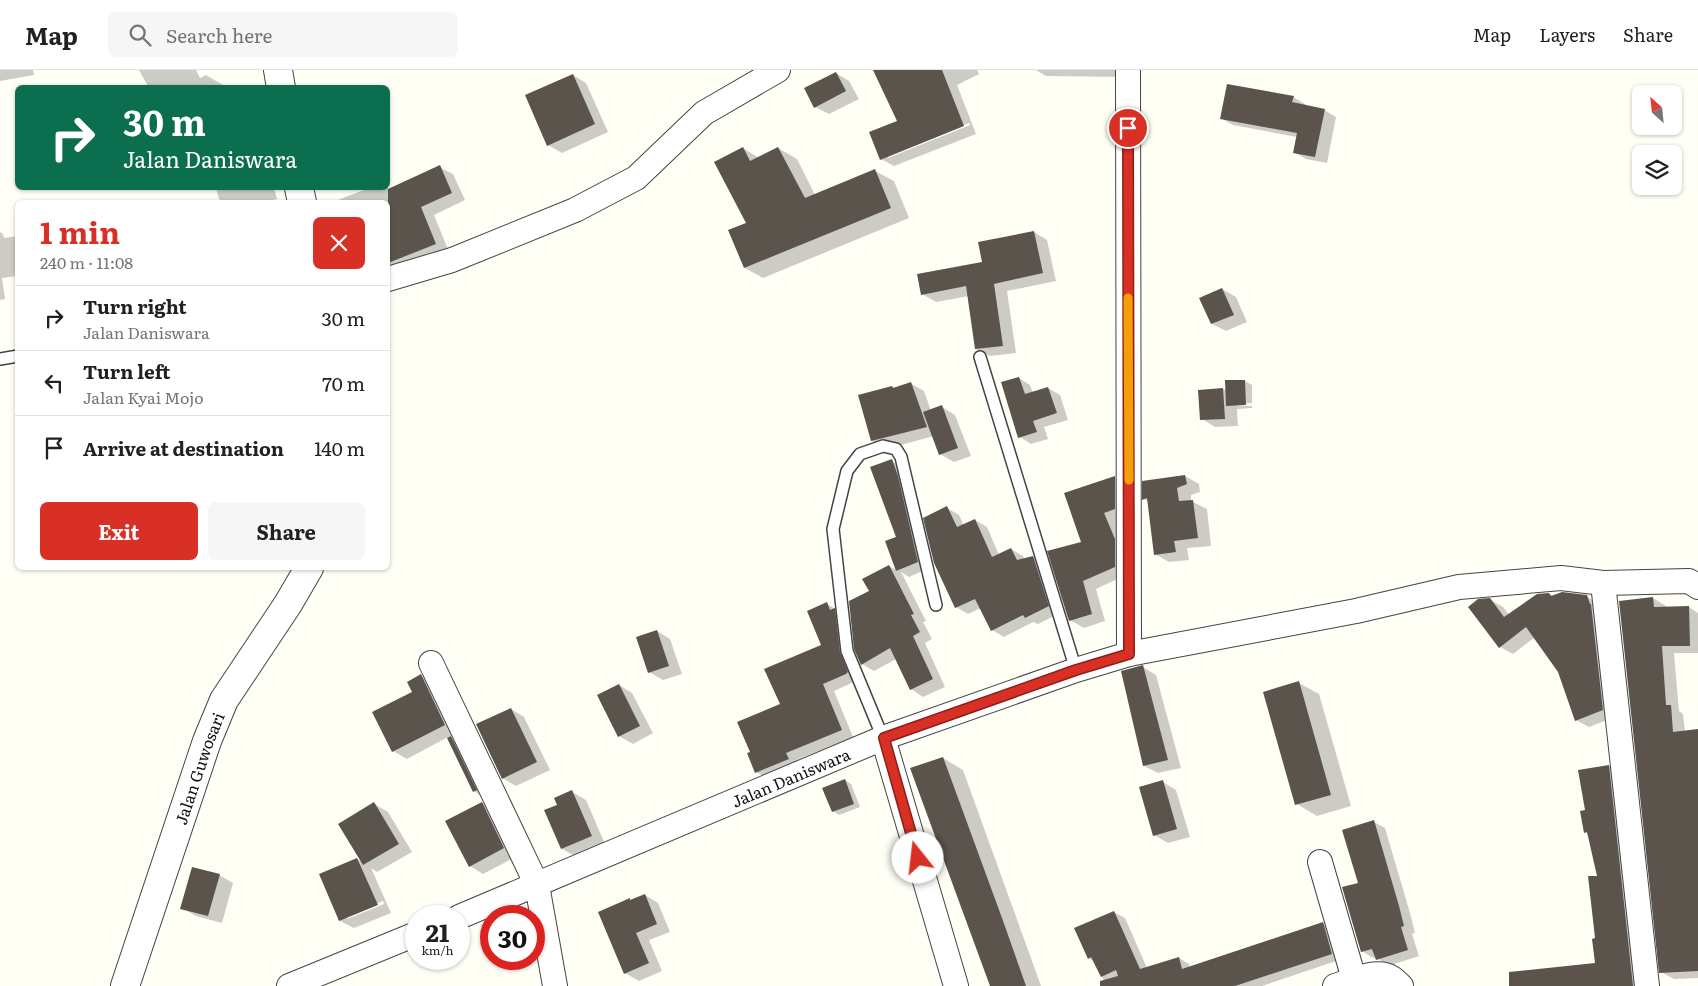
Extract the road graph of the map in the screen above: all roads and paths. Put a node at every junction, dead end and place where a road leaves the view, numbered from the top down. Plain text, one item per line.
1 (278, 70) edge
2 (778, 70) edge
3 (1128, 70) edge
4 (280, 85) edge
5 (390, 278) edge
6 (15, 356) edge
7 (980, 357) dead end
8 (0, 359) edge
9 (308, 570) edge
10 (1603, 583) junction
11 (1698, 587) edge
12 (936, 606) dead end
13 (1129, 654) junction
14 (431, 663) dead end
15 (1076, 670) junction
16 (884, 738) junction
17 (1320, 862) dead end
18 (537, 885) junction
19 (470, 912) edge
20 (405, 939) edge
21 (1344, 983) edge
22 (125, 986) edge
23 (289, 986) edge
24 (555, 986) edge
25 (956, 986) edge
26 (1401, 986) edge
27 (1647, 986) edge

1 - 4 street
2 - 5 street
3 - 13 street
6 - 8 lane
7 - 15 lane
9 - 22 street, Jalan Guwosari
10 - 11 street, Jalan Daniswara
10 - 13 street, Jalan Daniswara
10 - 27 street
12 - 16 lane
13 - 15 street, Jalan Daniswara
14 - 18 street
15 - 16 street, Jalan Daniswara
16 - 18 street, Jalan Daniswara
16 - 25 street
17 - 21 street
18 - 19 street, Jalan Daniswara
18 - 24 street
20 - 23 street
21 - 26 street

